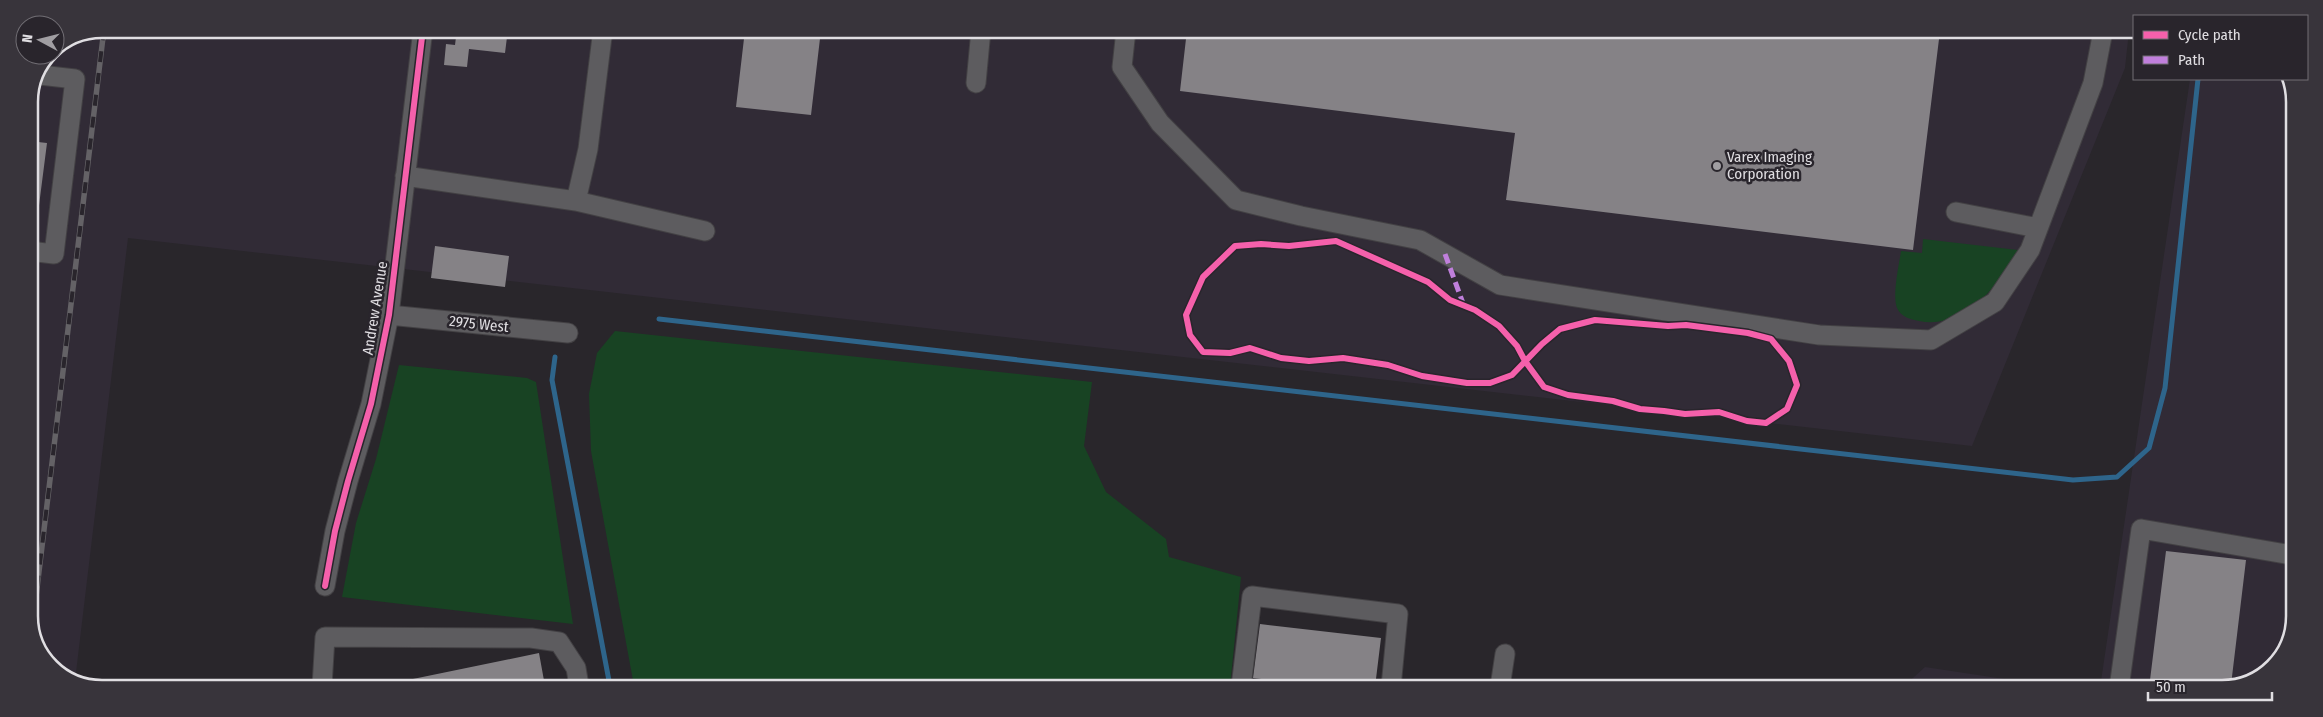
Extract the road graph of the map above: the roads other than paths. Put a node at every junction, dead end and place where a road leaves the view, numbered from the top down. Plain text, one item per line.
1 (423, 38) edge
2 (602, 38) edge
3 (980, 38) edge
4 (1125, 38) edge
5 (2102, 38) edge
6 (43, 75) edge
7 (976, 83) dead end
8 (405, 176) junction
9 (576, 201) junction
10 (1956, 212) dead end
11 (2038, 228) junction
12 (704, 231) dead end
13 (38, 252) edge
14 (389, 315) junction
15 (568, 334) dead end
16 (2286, 554) edge
17 (325, 586) dead end
18 (1505, 654) dead end
19 (322, 680) edge
20 (578, 680) edge
21 (1242, 680) edge
22 (1392, 680) edge
23 (1501, 680) edge
24 (2120, 680) edge

1 - 8 street, Andrew Avenue
2 - 9 street
3 - 7 street
4 - 11 street
5 - 11 street
6 - 13 street
8 - 9 street
8 - 14 street, Andrew Avenue
9 - 12 street
10 - 11 street
14 - 15 street, 2975 West
14 - 17 street, Andrew Avenue
16 - 24 street
18 - 23 street
19 - 20 street
21 - 22 street

